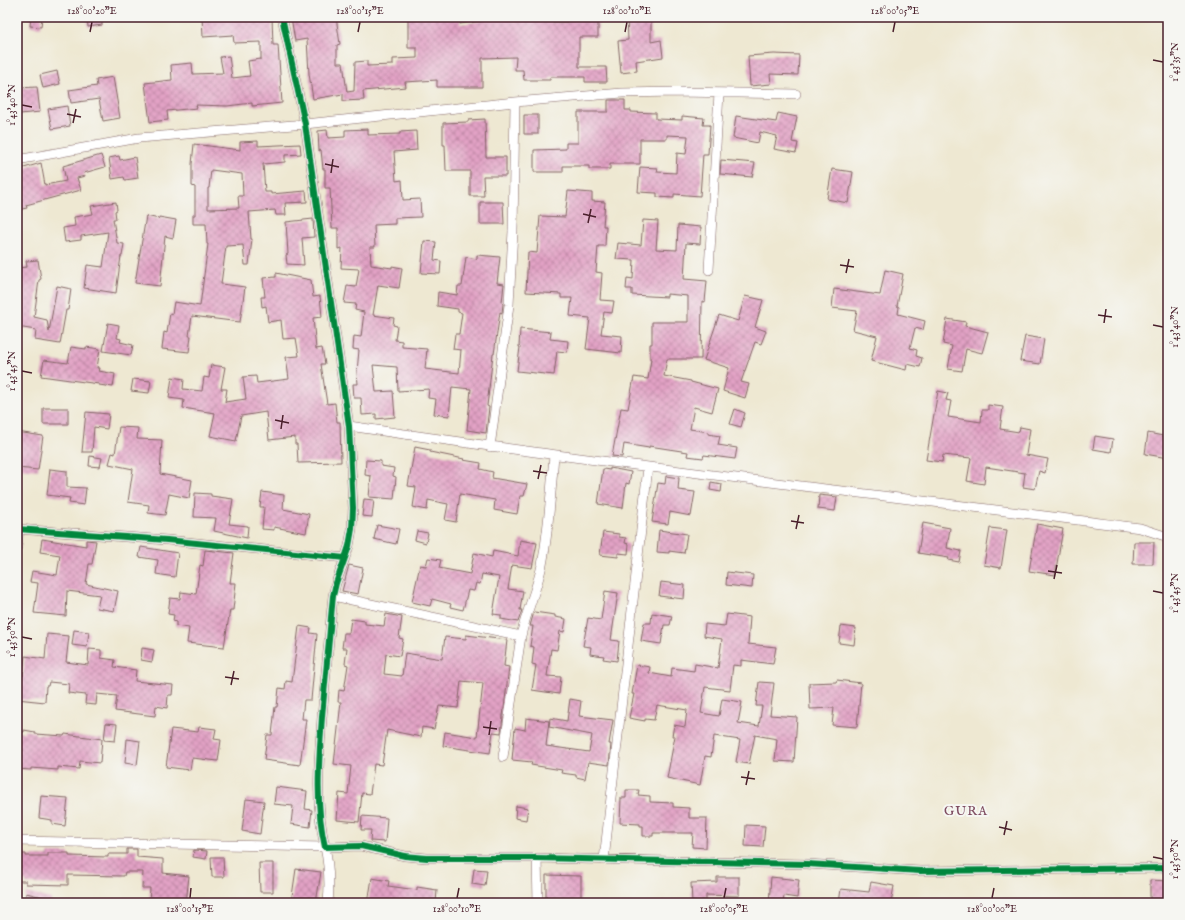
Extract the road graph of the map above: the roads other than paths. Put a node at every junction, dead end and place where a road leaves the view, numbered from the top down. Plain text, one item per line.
1 (282, 17) edge
2 (719, 93) junction
3 (796, 94) dead end
4 (515, 102) junction
5 (305, 124) junction
6 (17, 160) edge
7 (709, 270) dead end
8 (349, 426) junction
9 (490, 447) junction
10 (554, 455) junction
11 (648, 467) junction
12 (18, 529) edge
13 (1168, 537) edge
14 (17, 547) edge
15 (344, 558) junction
16 (333, 596) junction
17 (521, 636) junction
18 (503, 757) dead end
19 (17, 842) edge
20 (325, 847) junction
21 (537, 858) junction
22 (604, 860) junction
23 (1168, 868) edge
24 (328, 903) edge
25 (538, 903) edge

1 - 5 street
2 - 3 street
2 - 4 street
2 - 7 street
4 - 5 street
4 - 9 street
5 - 6 street
5 - 8 street
8 - 9 street
8 - 15 street
9 - 10 street
10 - 11 street
10 - 17 street
11 - 13 street
11 - 22 street
12 - 14 street
12 - 15 street
15 - 16 street
16 - 17 street
16 - 20 street
17 - 18 street
19 - 20 street
20 - 21 street
20 - 24 street
21 - 22 street
21 - 25 street
22 - 23 street

